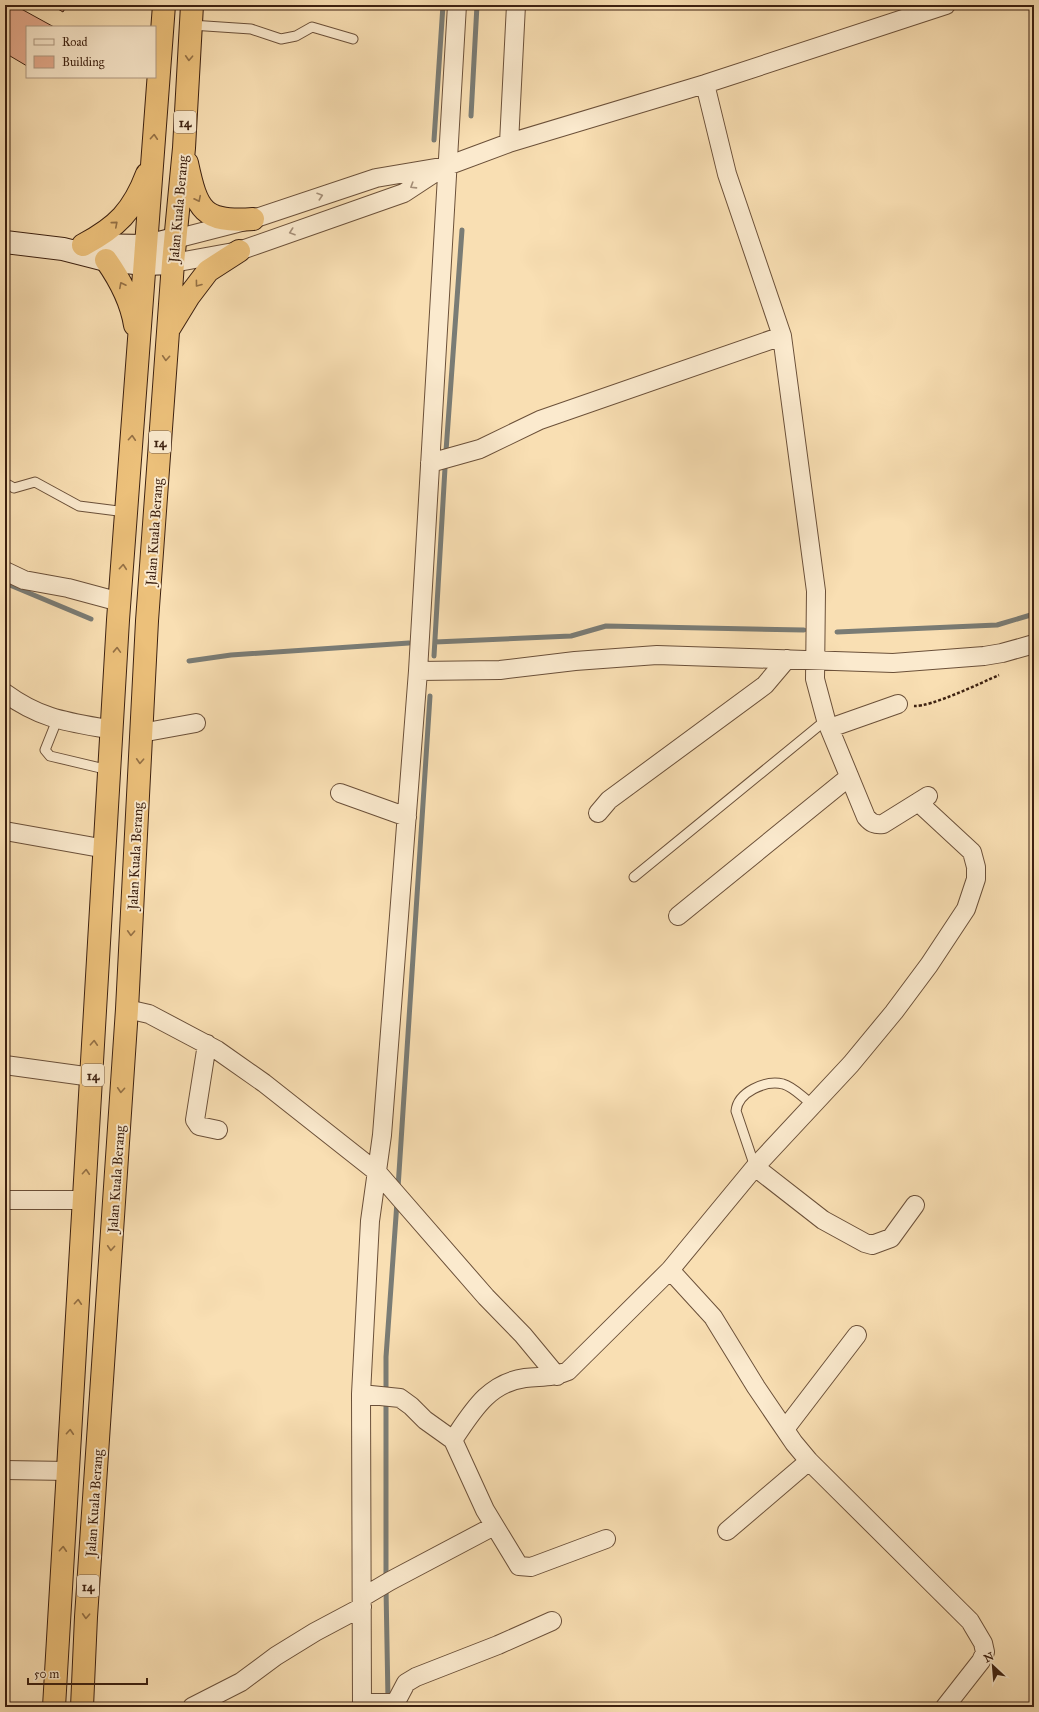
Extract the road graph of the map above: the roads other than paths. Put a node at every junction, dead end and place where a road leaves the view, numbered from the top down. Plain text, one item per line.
1 (164, 5) edge
2 (457, 5) edge
3 (516, 5) edge
4 (946, 5) edge
5 (191, 15) edge
6 (353, 39) dead end
7 (704, 84) junction
8 (509, 143) junction
9 (184, 148) junction
10 (152, 158) junction
11 (446, 166) junction
12 (253, 219) junction
13 (176, 239) junction
14 (5, 242) edge
15 (73, 247) junction
16 (239, 251) junction
17 (146, 255) junction
18 (106, 260) junction
19 (173, 263) junction
20 (168, 331) junction
21 (782, 336) junction
22 (138, 350) junction
23 (430, 463) junction
24 (5, 483) edge
25 (127, 512) junction
26 (5, 571) edge
27 (120, 602) junction
28 (1034, 644) edge
29 (787, 659) junction
30 (814, 660) junction
31 (418, 671) junction
32 (5, 694) edge
33 (898, 704) road end
34 (57, 720) junction
35 (196, 723) dead end
36 (828, 724) junction
37 (113, 730) junction
38 (141, 733) junction
39 (110, 770) junction
40 (849, 777) junction
41 (340, 793) dead end
42 (598, 813) dead end
43 (407, 817) junction
44 (5, 831) edge
45 (106, 849) junction
46 (634, 877) dead end
47 (678, 916) dead end
48 (127, 1009) junction
49 (207, 1044) junction
50 (5, 1065) edge
51 (92, 1077) junction
52 (812, 1104) junction
53 (218, 1130) dead end
54 (755, 1167) junction
55 (381, 1177) junction
56 (5, 1200) edge
57 (84, 1200) junction
58 (915, 1205) dead end
59 (670, 1270) junction
60 (857, 1335) dead end
61 (557, 1376) junction
62 (366, 1394) junction
63 (785, 1429) junction
64 (453, 1440) junction
65 (809, 1461) junction
66 (96, 1466) junction
67 (5, 1470) edge
68 (68, 1471) junction
69 (67, 1499) junction
70 (494, 1526) junction
71 (727, 1531) dead end
72 (606, 1539) dead end
73 (373, 1594) junction
74 (552, 1621) dead end
75 (395, 1703) edge
76 (365, 1704) edge
77 (54, 1707) edge
78 (82, 1707) edge
79 (192, 1707) edge
80 (946, 1707) edge

10 -> 1 highway, Jalan Kuala Berang / 14
2 - 11 street
3 - 8 street
4 - 7 street
5 - 6 lane
5 -> 9 highway, Jalan Kuala Berang / 14
7 - 8 street
7 - 21 street
8 - 11 street
9 -> 12 highway
9 - 13 highway, Jalan Kuala Berang / 14
15 -> 10 highway
10 - 17 highway, Jalan Kuala Berang / 14
12 -> 11 street
11 -> 16 street
11 - 23 street
12 - 13 street
13 - 17 street
13 - 19 highway, Jalan Kuala Berang / 14
14 - 15 street
15 - 17 street
15 - 18 street
16 - 19 street
16 -> 20 highway
17 - 18 street
17 - 19 street
17 - 22 highway, Jalan Kuala Berang / 14
22 -> 18 highway
19 - 20 highway, Jalan Kuala Berang / 14
20 -> 38 highway, Jalan Kuala Berang / 14
21 - 23 street
21 - 30 street
25 -> 22 highway, Jalan Kuala Berang / 14
23 - 31 street
24 - 25 lane
27 -> 25 highway, Jalan Kuala Berang / 14
26 - 27 street
37 -> 27 highway, Jalan Kuala Berang / 14
28 - 30 street
29 - 30 street
29 - 31 street
29 - 42 street
30 - 36 street
31 - 43 street
32 - 34 street
33 - 36 street
34 - 37 street
34 - 39 lane
35 - 38 street
36 - 40 street
36 - 46 lane
37 - 39 highway, Jalan Kuala Berang / 14
38 -> 48 highway, Jalan Kuala Berang / 14
39 - 45 highway, Jalan Kuala Berang / 14
40 - 47 street
40 - 52 street
41 - 43 street
43 - 55 street
44 - 45 street
51 -> 45 highway, Jalan Kuala Berang / 14
48 - 49 street
48 -> 66 highway, Jalan Kuala Berang / 14
49 - 53 street
49 - 55 street
50 - 51 street
57 -> 51 highway, Jalan Kuala Berang / 14
52 - 54 street
52 - 54 lane
54 - 58 street
54 - 59 street
55 - 61 street
55 - 62 street
56 - 57 street
68 -> 57 highway, Jalan Kuala Berang / 14
59 - 61 street
59 - 63 street
60 - 63 street
61 - 64 street
62 - 64 street
62 - 73 street
63 - 65 street
64 - 70 street
65 - 71 street
65 - 80 street
66 - 69 highway
66 -> 78 highway, Jalan Kuala Berang / 14
67 - 68 street
68 - 69 highway, Jalan Kuala Berang / 14
77 -> 69 highway, Jalan Kuala Berang / 14
70 - 72 street
70 - 73 street
73 - 76 street
73 - 79 street
74 - 75 street
75 - 76 street

